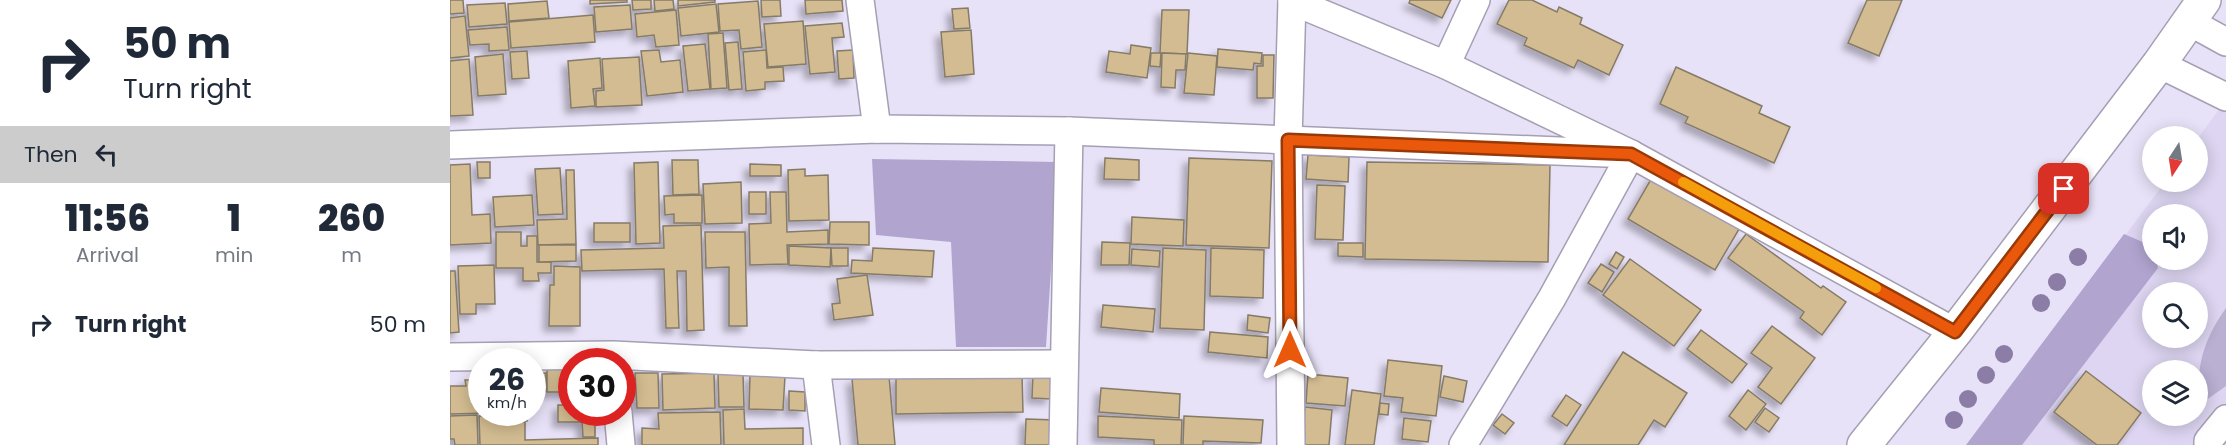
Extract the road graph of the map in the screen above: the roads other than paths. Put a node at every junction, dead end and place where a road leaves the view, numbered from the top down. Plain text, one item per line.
1 (860, 0) edge
2 (1292, 0) edge
3 (1476, 0) edge
4 (2196, 11) edge
5 (2226, 42) edge
6 (2159, 64) junction
7 (1446, 65) junction
8 (2226, 97) edge
9 (877, 129) junction
10 (1069, 131) junction
11 (1288, 140) junction
12 (450, 145) edge
13 (1631, 154) junction
14 (1955, 332) junction
15 (450, 357) edge
16 (558, 358) edge
17 (636, 359) edge
18 (1064, 364) junction
19 (816, 365) junction
20 (2226, 419) edge
21 (619, 426) edge
22 (621, 445) edge
23 (826, 445) edge
24 (1063, 445) edge
25 (1291, 445) edge
26 (1463, 445) edge
27 (1864, 445) edge
28 (2208, 445) edge

1 - 9 street
2 - 7 street
2 - 11 street
3 - 7 street
4 - 5 street
4 - 6 highway
6 - 8 street
6 - 14 highway
7 - 13 street
9 - 10 street
9 - 12 street
10 - 11 street
10 - 18 street
11 - 13 street
11 - 25 street
13 - 14 street
13 - 26 street
14 - 27 highway
15 - 16 street
17 - 19 street
18 - 19 street
18 - 24 street
19 - 23 street
20 - 28 street
21 - 22 street

